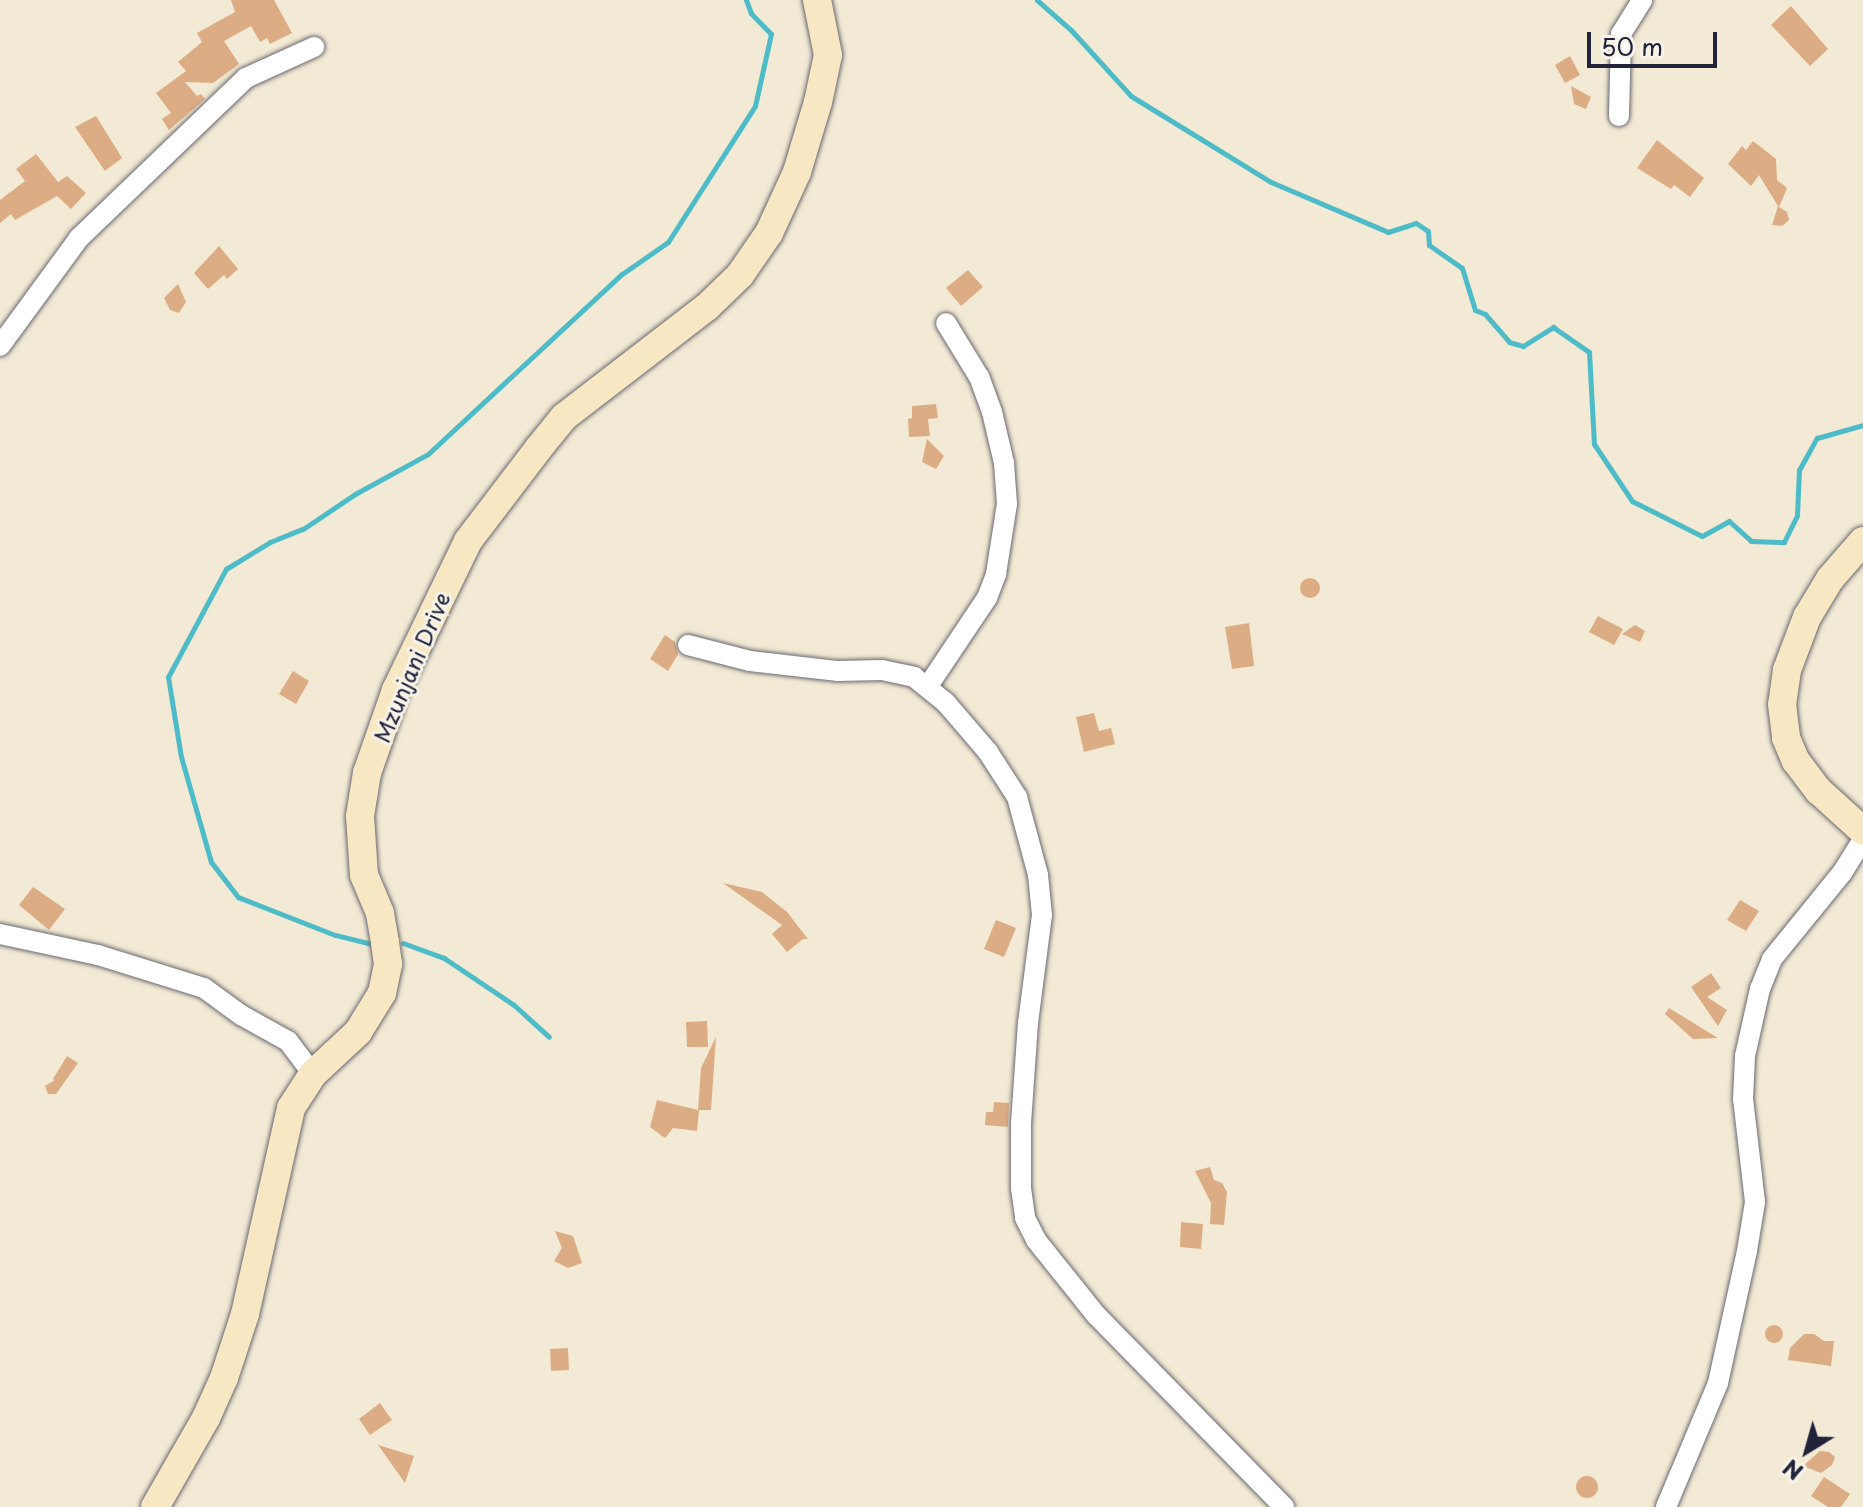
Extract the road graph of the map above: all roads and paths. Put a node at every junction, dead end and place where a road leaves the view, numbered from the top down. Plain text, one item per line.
1 (817, 0) edge
2 (1642, 0) edge
3 (314, 47) dead end
4 (1619, 116) dead end
5 (946, 323) dead end
6 (0, 346) edge
7 (1863, 541) edge
8 (688, 645) dead end
9 (928, 686) junction
10 (1863, 831) edge
11 (1863, 839) edge
12 (0, 934) edge
13 (313, 1074) junction
14 (155, 1507) edge
15 (1284, 1507) edge
16 (1666, 1507) edge

1 - 13 main road, Mzunjani Drive
2 - 4 street
3 - 6 street
5 - 9 street
7 - 10 main road
8 - 9 street
9 - 15 street
11 - 16 street
12 - 13 street
13 - 14 main road, Mzunjani Drive

